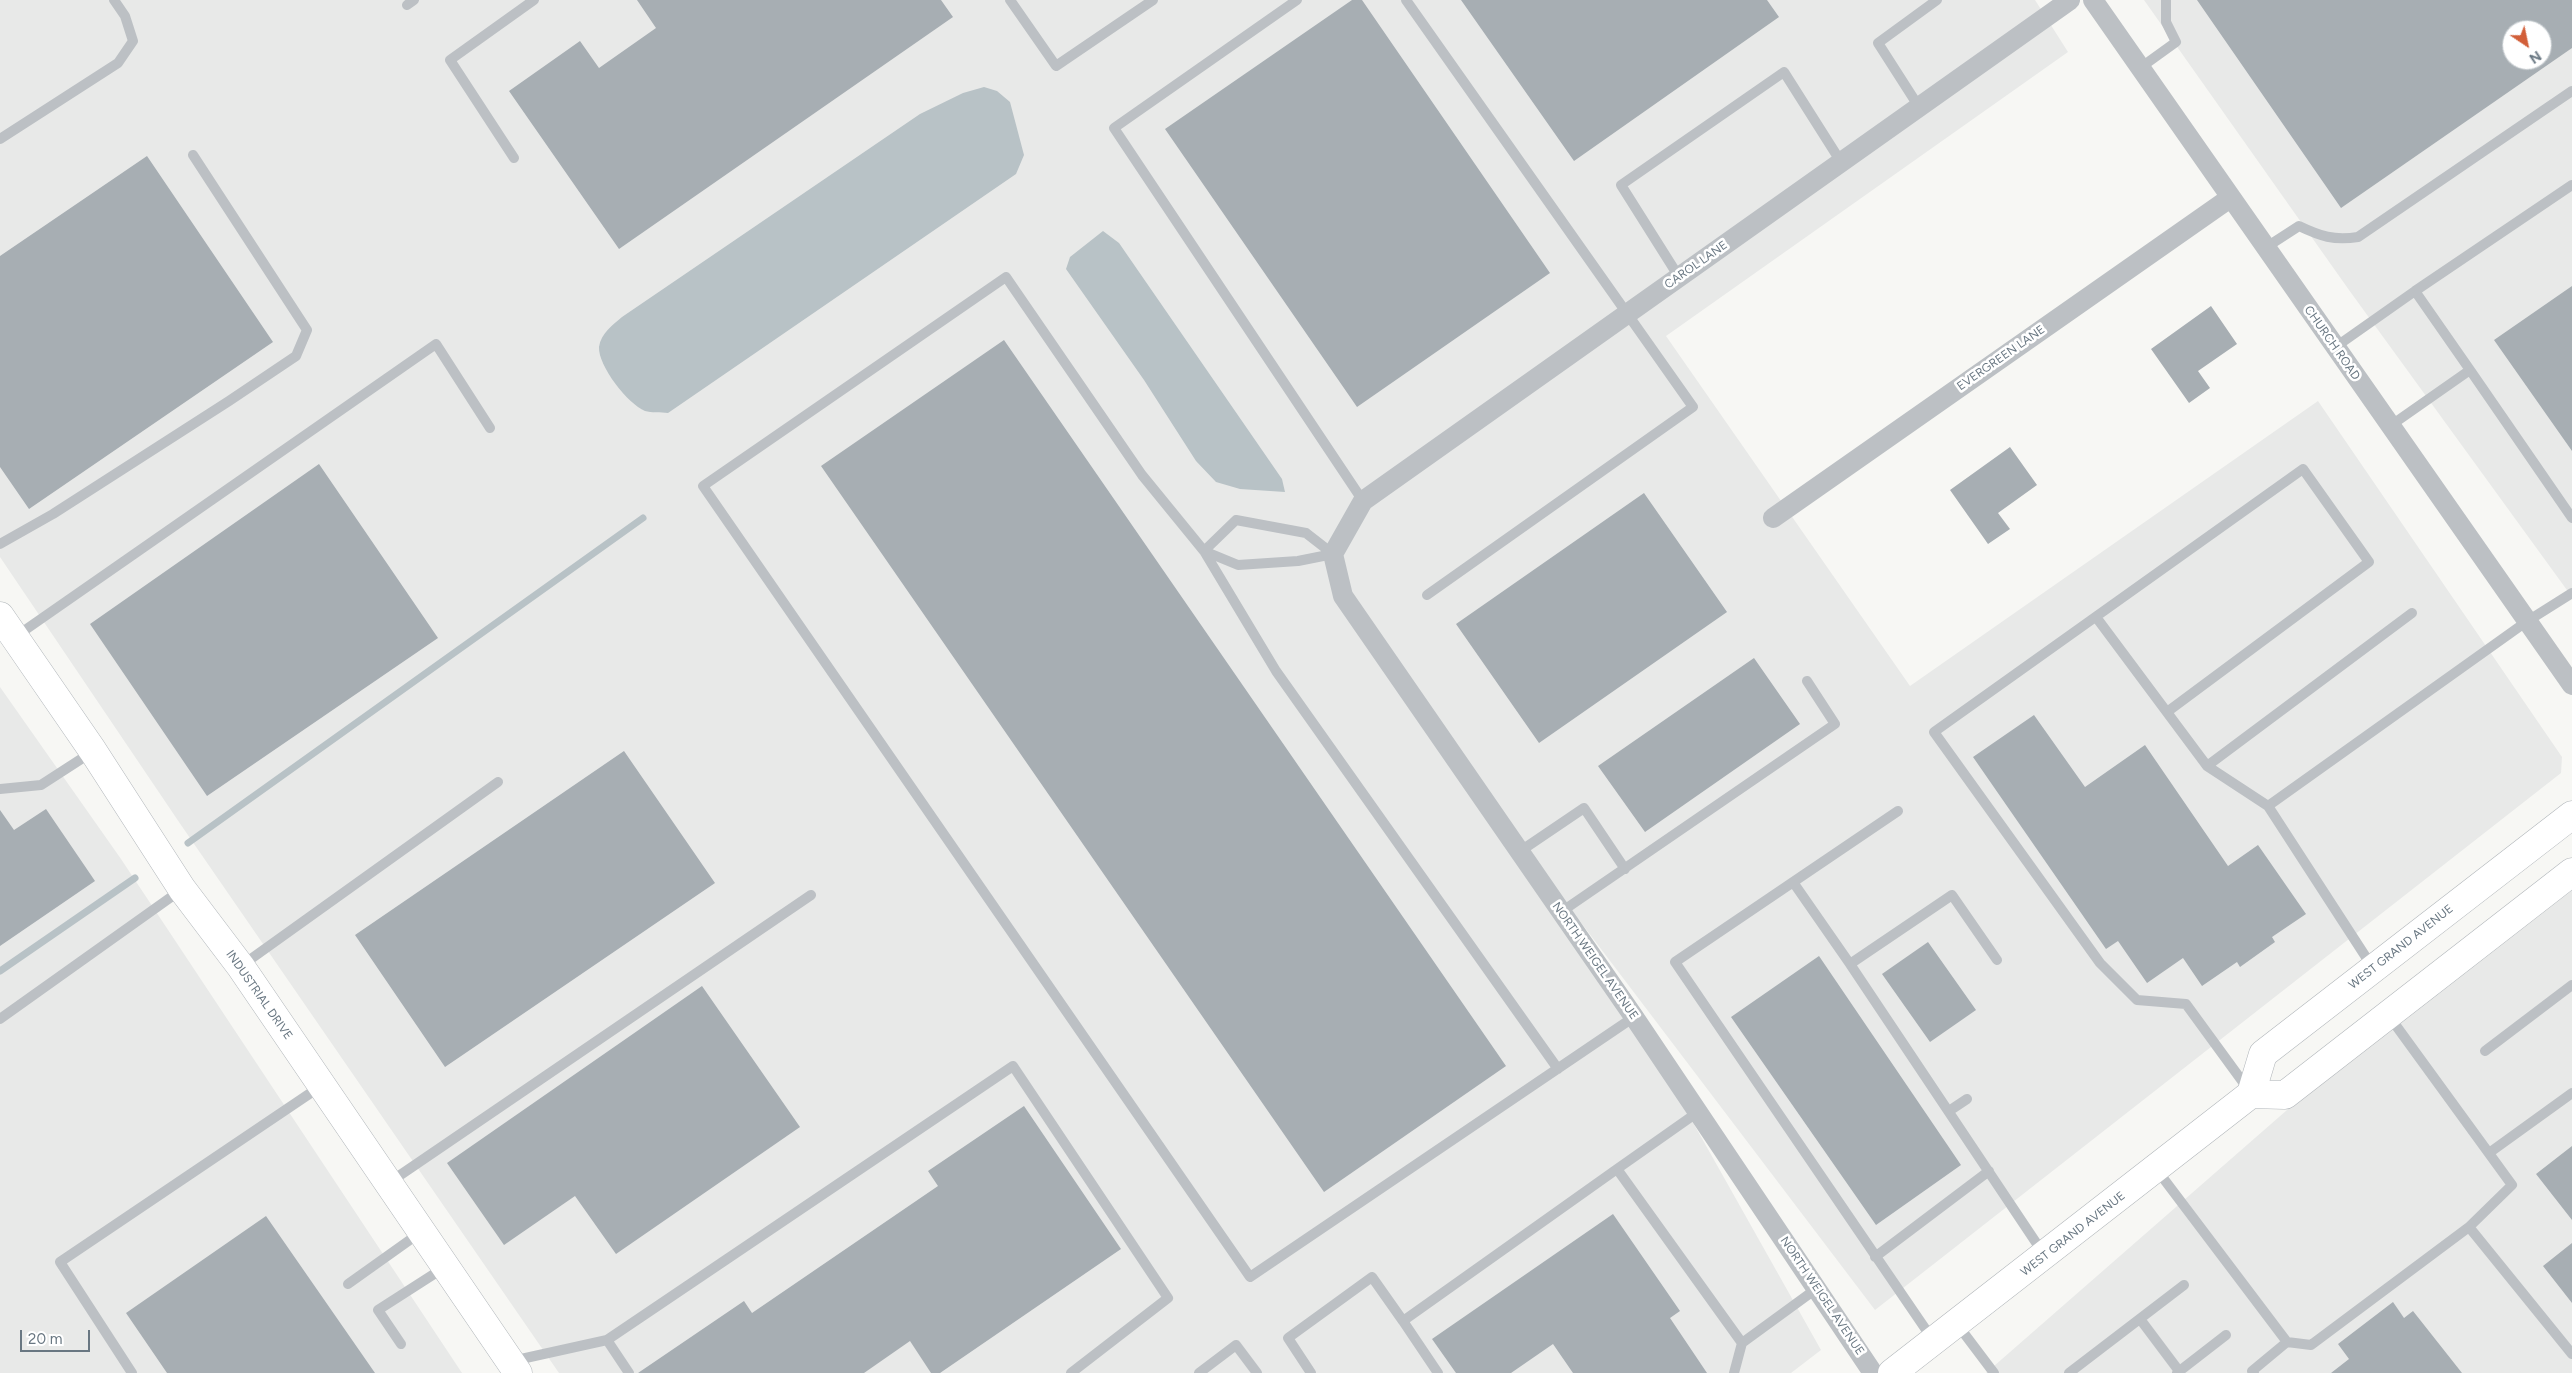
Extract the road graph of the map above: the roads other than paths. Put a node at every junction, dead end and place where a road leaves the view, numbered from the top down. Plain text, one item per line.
1 (114, 0) edge
2 (534, 0) edge
3 (1010, 0) edge
4 (1154, 0) edge
5 (1297, 0) edge
6 (1406, 0) edge
7 (1937, 0) edge
8 (2070, 0) edge
9 (2093, 0) edge
10 (2166, 0) edge
11 (2140, 68) junction
12 (2572, 91) edge
13 (1919, 107) junction
14 (0, 139) edge
15 (194, 155) dead end
16 (514, 158) dead end
17 (1841, 162) junction
18 (2572, 185) edge
19 (2230, 198) junction
20 (2265, 248) junction
21 (1679, 277) junction
22 (2415, 290) junction
23 (1628, 313) junction
24 (2334, 348) junction
25 (2470, 370) junction
26 (2390, 426) junction
27 (490, 428) dead end
28 (1363, 501) junction
29 (1773, 518) dead end
30 (2572, 518) edge
31 (0, 544) edge
32 (1336, 549) junction
33 (1204, 551) junction
34 (2572, 593) edge
35 (1427, 595) dead end
36 (2412, 613) dead end
37 (2096, 618) junction
38 (2526, 622) junction
39 (7, 627) edge
40 (1807, 681) dead end
41 (2572, 685) edge
42 (2167, 712) junction
43 (93, 751) junction
44 (2207, 766) junction
45 (498, 782) dead end
46 (0, 789) edge
47 (2268, 806) junction
48 (1898, 811) dead end
49 (2572, 815) edge
50 (1519, 852) junction
51 (1625, 868) junction
52 (2572, 872) edge
53 (1793, 882) junction
54 (182, 889) junction
55 (811, 895) dead end
56 (1561, 912) junction
57 (1997, 960) dead end
58 (1850, 964) junction
59 (241, 967) junction
60 (2373, 969) junction
61 (2572, 985) edge
62 (2388, 1015) junction
63 (1634, 1017) junction
64 (0, 1019) edge
65 (2485, 1051) dead end
66 (1558, 1069) junction
67 (322, 1085) junction
68 (2572, 1093) edge
69 (2252, 1094) junction
70 (1967, 1099) dead end
71 (1949, 1111) junction
72 (1698, 1112) junction
73 (2489, 1154) junction
74 (1617, 1169) junction
75 (2156, 1169) junction
76 (1989, 1171) junction
77 (389, 1183) junction
78 (2469, 1227) junction
79 (422, 1231) junction
80 (2045, 1256) junction
81 (1875, 1258) junction
82 (446, 1266) junction
83 (348, 1284) dead end
84 (2184, 1285) dead end
85 (1816, 1289) junction
86 (2140, 1319) junction
87 (1404, 1321) junction
88 (1957, 1323) junction
89 (2226, 1335) dead end
90 (607, 1340) junction
91 (1934, 1341) junction
92 (2287, 1342) junction
93 (1742, 1343) junction
94 (401, 1344) dead end
95 (2572, 1354) edge
96 (514, 1367) edge
97 (2178, 1372) edge
98 (2252, 1372) edge
99 (132, 1373) edge
100 (629, 1373) edge
101 (1071, 1373) edge
102 (1199, 1373) edge
103 (1257, 1373) edge
104 (1311, 1373) edge
105 (1438, 1373) edge
106 (1734, 1373) edge
107 (1873, 1373) edge
108 (1892, 1373) edge
109 (1994, 1373) edge
110 (2069, 1373) edge

1 - 14 lane
2 - 16 lane
3 - 4 lane
5 - 28 lane
6 - 23 lane
7 - 13 lane
8 - 13 street, CAROL LANE
9 - 11 street, CHURCH ROAD
10 - 11 lane
11 - 19 street, CHURCH ROAD
12 - 20 lane
13 - 17 street, CAROL LANE
15 - 31 lane
17 - 21 street, CAROL LANE
17 - 21 lane
18 - 22 lane
19 - 20 street, CHURCH ROAD
19 - 29 street, EVERGREEN LANE
20 - 24 street, CHURCH ROAD
21 - 23 street, CAROL LANE
22 - 24 lane
22 - 25 lane
23 - 28 street, CAROL LANE
23 - 35 lane
24 - 26 street, CHURCH ROAD
25 - 26 lane
25 - 30 lane
26 - 38 street, CHURCH ROAD
27 - 39 lane
28 - 32 street, CAROL LANE
32 - 33 lane
32 - 33 lane
32 - 50 street, NORTH WEIGEL AVENUE
33 - 66 lane
33 - 66 lane
34 - 38 lane
36 - 44 lane
37 - 42 lane
37 - 42 lane
37 - 69 lane
38 - 41 street, CHURCH ROAD
38 - 47 lane
39 - 43 main road, INDUSTRIAL DRIVE
40 - 51 lane
42 - 44 lane
43 - 46 lane
43 - 54 main road, INDUSTRIAL DRIVE
44 - 47 lane
45 - 59 lane
47 - 60 lane
48 - 53 lane
49 - 60 main road, WEST GRAND AVENUE
50 - 51 lane
50 - 56 street, NORTH WEIGEL AVENUE
51 - 56 lane
52 - 62 main road
53 - 58 lane
53 - 81 lane
54 - 59 main road, INDUSTRIAL DRIVE
54 - 64 lane
55 - 77 lane
56 - 63 street, NORTH WEIGEL AVENUE
57 - 58 lane
58 - 71 lane
59 - 67 main road, INDUSTRIAL DRIVE
60 - 69 main road, WEST GRAND AVENUE
61 - 65 lane
62 - 69 main road
62 - 73 lane
63 - 66 lane
63 - 72 street, NORTH WEIGEL AVENUE
67 - 77 main road, INDUSTRIAL DRIVE
67 - 99 lane
68 - 73 lane
69 - 75 main road, WEST GRAND AVENUE
70 - 71 lane
71 - 76 lane
72 - 74 lane
72 - 85 street, NORTH WEIGEL AVENUE
73 - 78 lane
74 - 87 lane
74 - 93 lane
75 - 80 main road, WEST GRAND AVENUE
75 - 92 lane
76 - 80 lane
76 - 81 lane
77 - 79 main road, INDUSTRIAL DRIVE
78 - 92 lane
78 - 95 lane
79 - 82 main road, INDUSTRIAL DRIVE
79 - 83 lane
80 - 88 main road, WEST GRAND AVENUE
81 - 91 lane
82 - 94 lane
82 - 96 main road, INDUSTRIAL DRIVE
84 - 86 lane
85 - 93 lane
85 - 107 street, NORTH WEIGEL AVENUE
86 - 97 lane
86 - 110 lane
87 - 104 lane
87 - 105 lane
88 - 91 main road, WEST GRAND AVENUE
88 - 109 lane
89 - 97 lane
90 - 96 lane
90 - 100 lane
90 - 101 lane
91 - 108 main road, WEST GRAND AVENUE
92 - 98 lane
93 - 106 lane
102 - 103 lane

